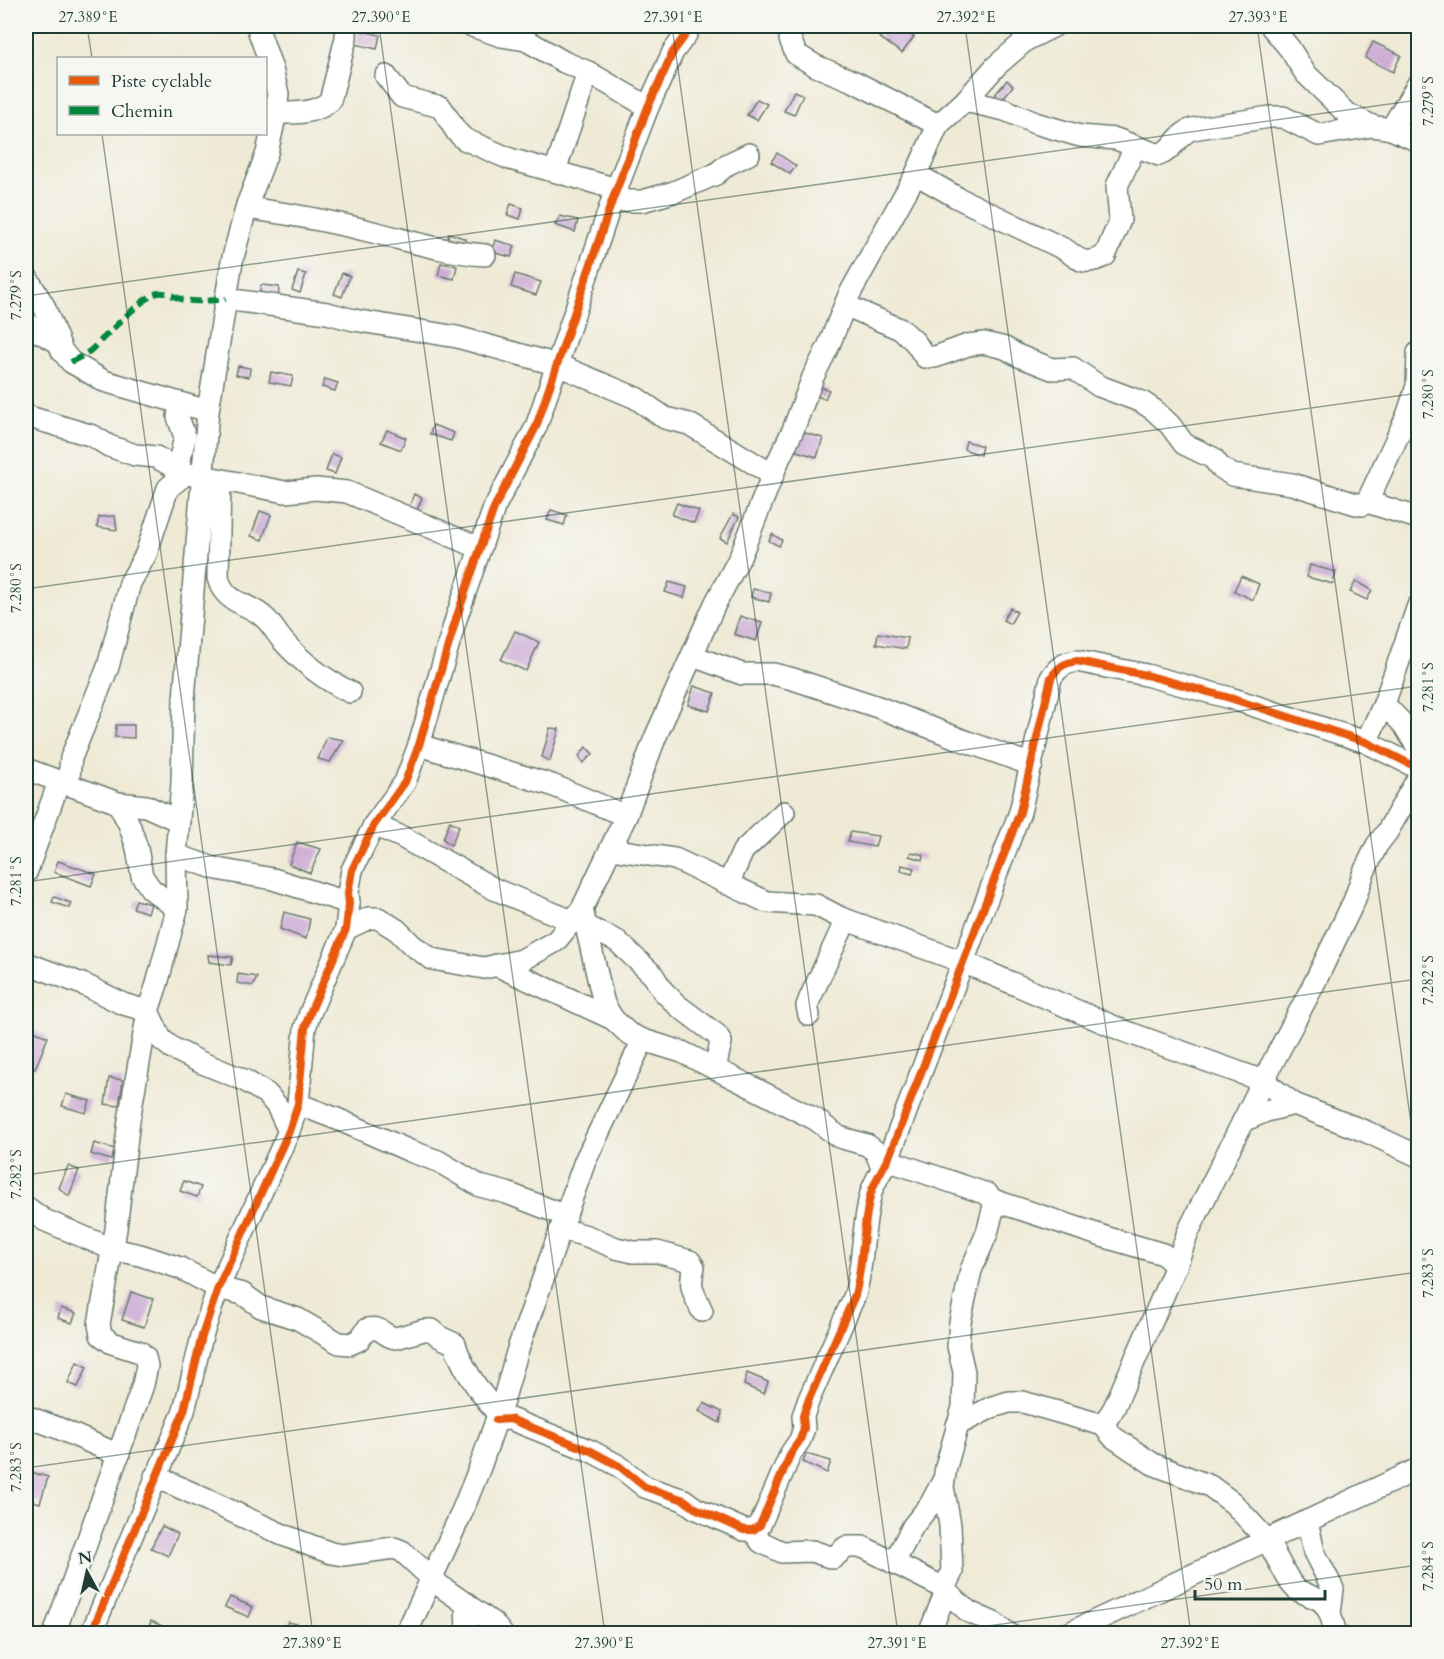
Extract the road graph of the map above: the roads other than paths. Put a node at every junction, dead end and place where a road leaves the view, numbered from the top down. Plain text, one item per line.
1 (346, 26) edge
2 (472, 26) edge
3 (688, 26) edge
4 (791, 26) edge
5 (1054, 26) edge
6 (1270, 26) edge
7 (253, 28) edge
8 (266, 57) edge
9 (267, 58) edge
10 (588, 72) junction
11 (386, 76) dead end
12 (1419, 84) edge
13 (965, 101) junction
14 (648, 107) junction
15 (276, 113) junction
16 (938, 125) junction
17 (1381, 128) junction
18 (1419, 141) edge
19 (1135, 147) junction
20 (749, 154) dead end
21 (555, 171) junction
22 (916, 174) junction
23 (614, 195) junction
24 (247, 205) junction
25 (485, 255) dead end
26 (26, 276) edge
27 (226, 298) junction
28 (845, 305) junction
29 (26, 321) edge
30 (58, 342) junction
31 (1419, 353) edge
32 (558, 365) junction
33 (180, 403) junction
34 (208, 411) junction
35 (26, 416) edge
36 (773, 475) junction
37 (201, 478) junction
38 (1367, 502) junction
39 (1419, 518) edge
40 (480, 548) junction
41 (1419, 606) edge
42 (693, 656) junction
43 (351, 692) dead end
44 (1384, 704) junction
45 (1366, 742) junction
46 (419, 745) junction
47 (1419, 748) edge
48 (1032, 765) junction
49 (1419, 768) edge
50 (1419, 778) edge
51 (46, 779) edge
52 (118, 803) junction
53 (784, 812) dead end
54 (626, 816) junction
55 (179, 821) junction
56 (374, 825) junction
57 (611, 849) junction
58 (176, 855) junction
59 (26, 873) edge
60 (728, 884) junction
61 (349, 903) junction
62 (177, 909) junction
63 (580, 919) junction
64 (846, 920) junction
65 (346, 929) junction
66 (963, 962) junction
67 (26, 963) edge
68 (496, 965) junction
69 (148, 1011) junction
70 (809, 1015) dead end
71 (613, 1019) junction
72 (643, 1040) junction
73 (714, 1068) junction
74 (1263, 1081) junction
75 (298, 1104) junction
76 (1294, 1104) junction
77 (1243, 1121) junction
78 (290, 1131) junction
79 (1419, 1156) edge
80 (884, 1159) junction
81 (993, 1200) junction
82 (26, 1207) edge
83 (563, 1223) junction
84 (112, 1249) junction
85 (1169, 1260) junction
86 (218, 1288) junction
87 (702, 1311) dead end
88 (502, 1412) junction
89 (26, 1416) edge
90 (957, 1425) junction
91 (1102, 1425) junction
92 (119, 1455) junction
93 (1419, 1468) edge
94 (155, 1476) junction
95 (945, 1479) junction
96 (1307, 1521) junction
97 (753, 1530) junction
98 (1267, 1540) junction
99 (892, 1562) junction
100 (432, 1578) junction
101 (945, 1589) junction
102 (466, 1603) junction
103 (1333, 1623) edge
104 (490, 1629) edge
105 (54, 1634) edge
106 (91, 1634) edge
107 (406, 1634) edge
108 (467, 1634) edge
109 (930, 1634) edge
110 (1009, 1634) edge
111 (1067, 1634) edge

1 - 15 street
2 - 10 street
3 - 14 street
4 - 16 street
5 - 13 street
6 - 17 street
7 - 8 street
9 - 15 street
10 - 14 street
10 - 21 street
11 - 21 street
12 - 17 street
13 - 16 street
13 - 19 street
14 - 23 street
15 - 24 street
16 - 22 street
17 - 18 street
17 - 19 street
19 - 22 street
20 - 23 street
21 - 23 street
22 - 28 street
23 - 32 street
24 - 25 street
24 - 27 street
26 - 30 street
27 - 32 street
27 - 34 street
28 - 36 street
28 - 38 street
29 - 30 street
30 - 33 street
31 - 38 street
32 - 36 street
32 - 40 street
33 - 34 street
33 - 37 street
34 - 37 street
35 - 37 street
36 - 42 street
37 - 40 street
37 - 43 street
37 - 51 street
37 - 55 street
38 - 39 street
40 - 46 street
41 - 44 street
42 - 48 street
42 - 54 street
44 - 45 street
44 - 47 street
45 - 48 street
45 - 49 street
46 - 54 street
46 - 56 street
48 - 66 street
50 - 74 street
51 - 52 street
51 - 59 street
52 - 55 street
52 - 62 street
53 - 60 street
54 - 57 street
55 - 58 street
56 - 61 street
56 - 63 street
57 - 60 street
57 - 63 street
58 - 61 street
58 - 62 street
60 - 64 street
61 - 65 street
62 - 69 street
63 - 68 street
63 - 71 street
63 - 73 street
64 - 66 street
64 - 70 street
65 - 68 street
65 - 75 street
66 - 74 street
66 - 80 street
67 - 69 street
68 - 71 street
69 - 78 street
69 - 84 street
71 - 72 street
72 - 73 street
72 - 83 street
73 - 80 street
74 - 76 street
74 - 77 street
75 - 78 street
75 - 83 street
76 - 77 street
76 - 79 street
77 - 85 street
78 - 86 street
80 - 81 street
80 - 97 street
81 - 85 street
81 - 90 street
82 - 84 street
83 - 87 street
83 - 88 street
84 - 86 street
84 - 92 street
85 - 91 street
86 - 88 street
86 - 94 street
88 - 97 street
88 - 100 street
89 - 92 street
90 - 91 street
90 - 95 street
91 - 98 street
92 - 105 street
93 - 96 street
94 - 100 street
94 - 106 street
95 - 99 street
95 - 101 street
96 - 98 street
96 - 103 street
97 - 99 street
98 - 103 street
98 - 111 street
99 - 101 street
100 - 102 street
100 - 107 street
101 - 109 street
101 - 110 street
102 - 104 street
102 - 108 street

